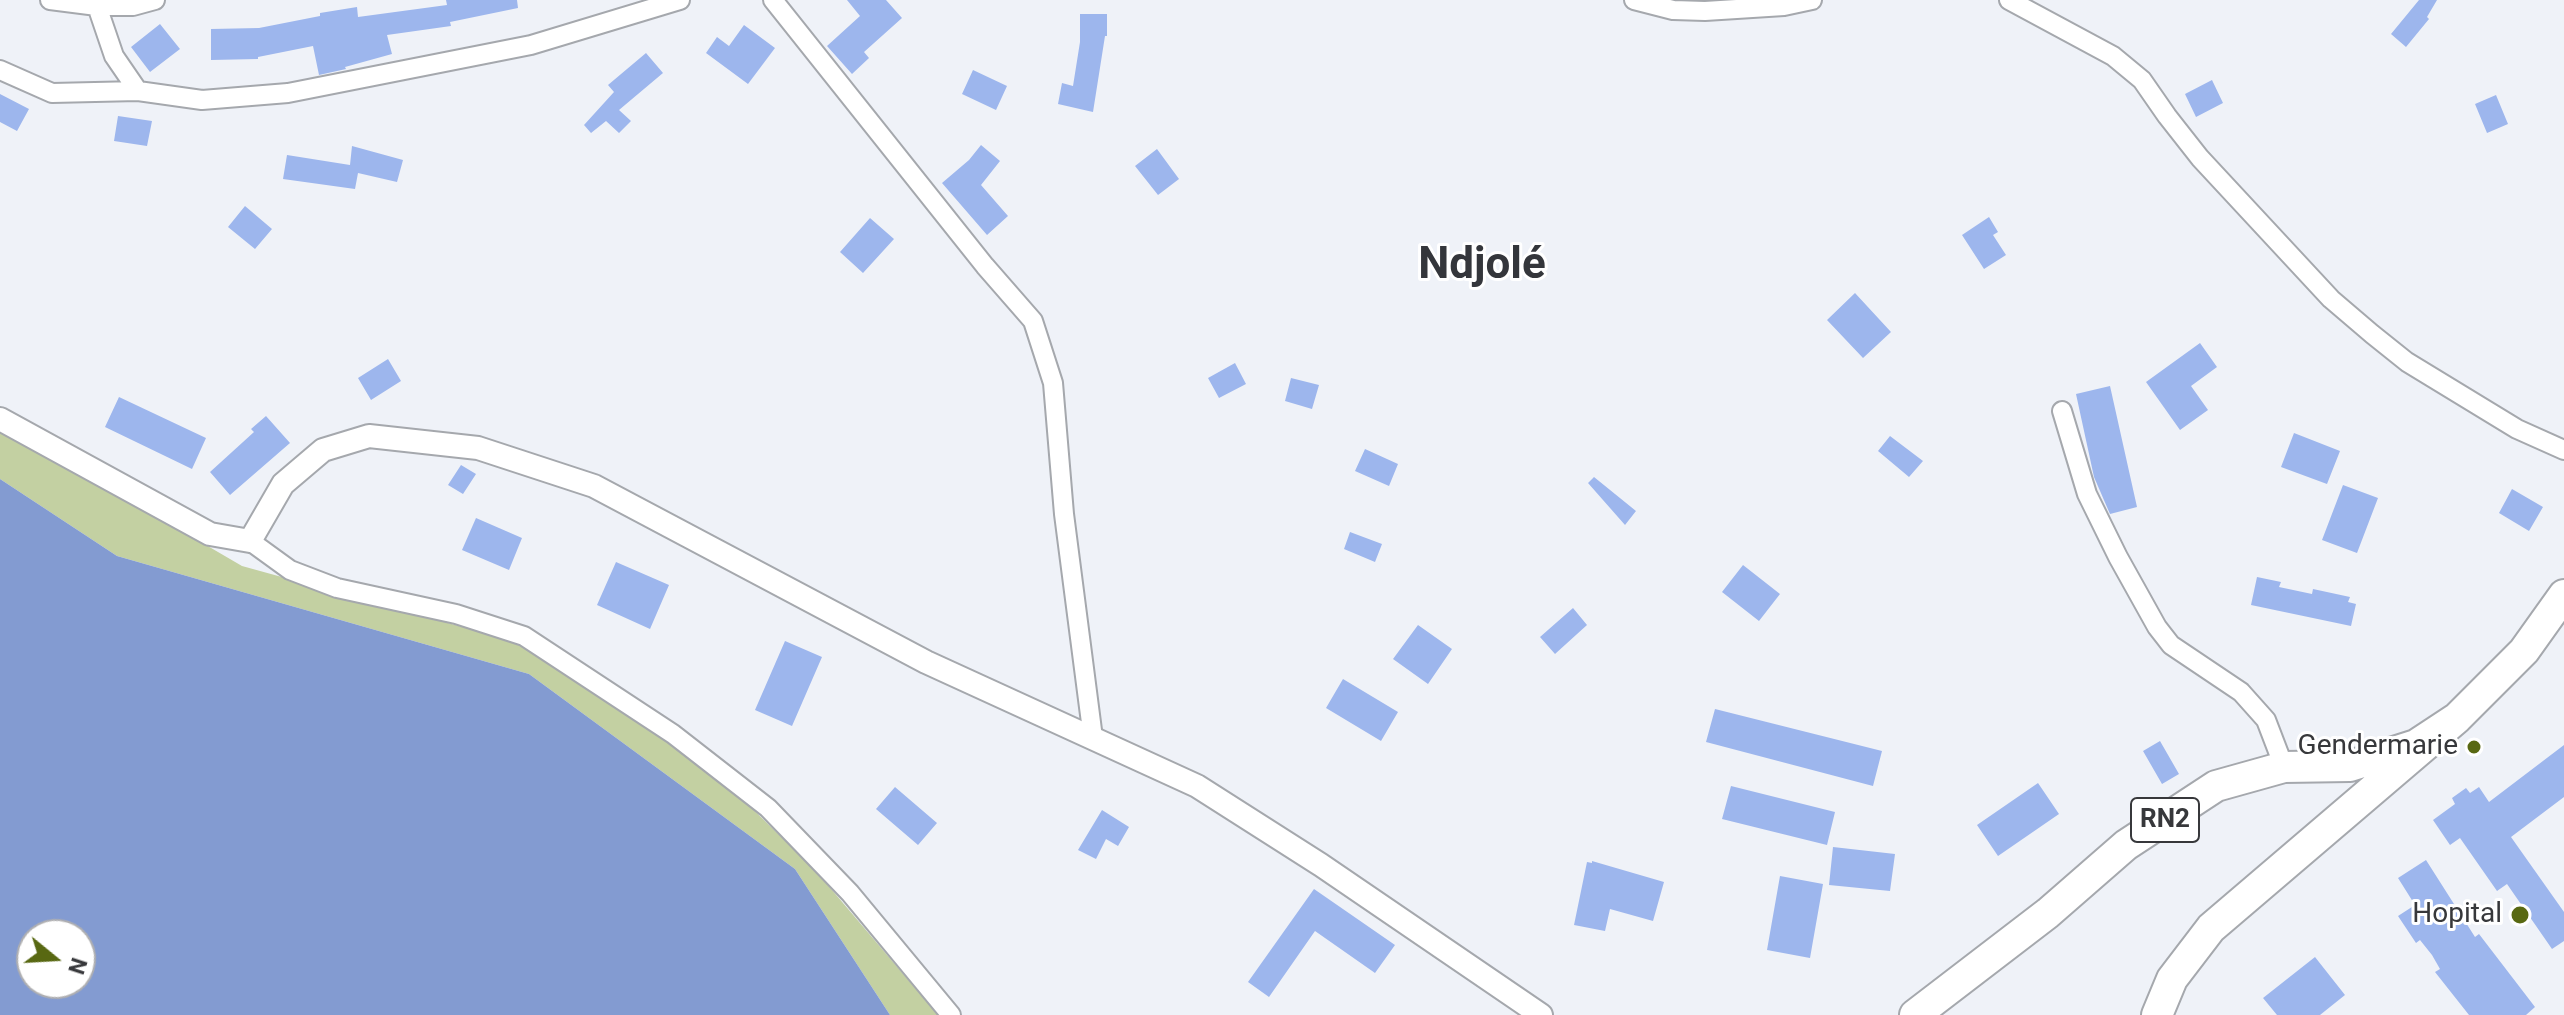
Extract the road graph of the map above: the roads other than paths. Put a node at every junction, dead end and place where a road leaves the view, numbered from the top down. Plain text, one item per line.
1 (50, 0) edge
2 (155, 0) edge
3 (680, 0) edge
4 (773, 0) edge
5 (1634, 0) edge
6 (1812, 0) edge
7 (2009, 0) edge
8 (97, 6) junction
9 (0, 70) edge
10 (138, 91) junction
11 (2062, 411) dead end
12 (0, 419) edge
13 (2564, 450) edge
14 (250, 541) junction
15 (2564, 595) edge
16 (2457, 718) junction
17 (1093, 738) junction
18 (2284, 767) junction
19 (1914, 1014) edge
20 (951, 1015) edge
21 (1541, 1015) edge
22 (2157, 1015) edge

1 - 8 street
2 - 8 street
3 - 10 street
4 - 17 street
5 - 6 street
7 - 13 street
8 - 10 street
9 - 10 street
11 - 18 street
12 - 14 street
14 - 17 street
14 - 20 street
15 - 16 highway, RN2
16 - 18 highway, RN2
16 - 22 highway, RN2
17 - 21 street
18 - 19 highway, RN2

